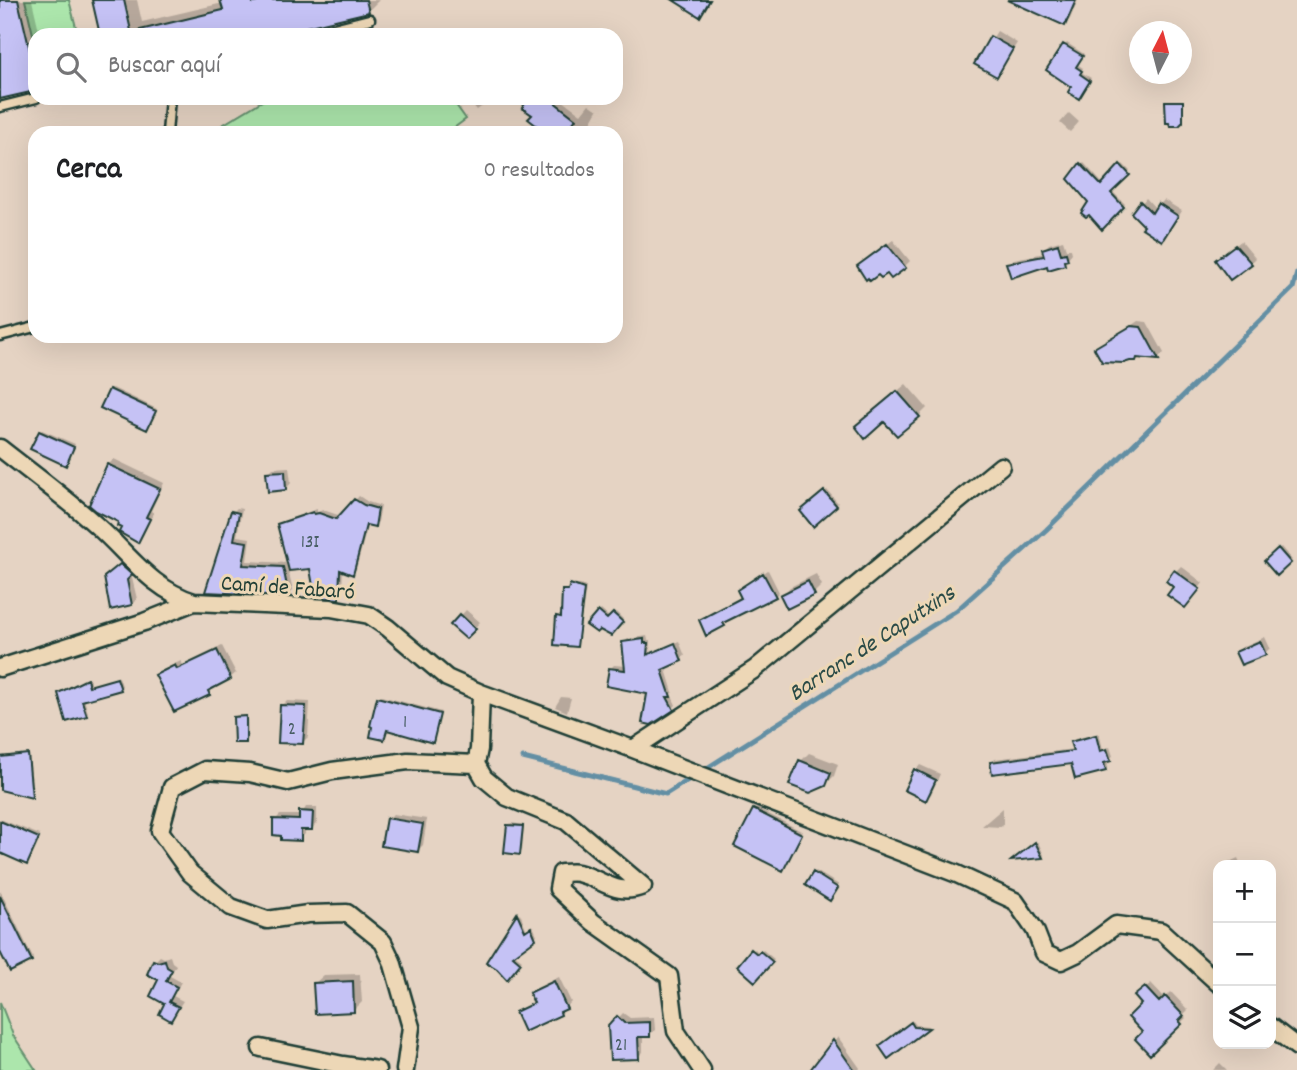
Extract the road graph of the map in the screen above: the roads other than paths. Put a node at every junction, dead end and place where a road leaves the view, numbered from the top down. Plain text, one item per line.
1 (370, 19) dead end
2 (335, 28) edge
3 (28, 100) edge
4 (169, 105) edge
5 (0, 107) edge
6 (168, 126) edge
7 (28, 329) edge
8 (0, 336) edge
9 (0, 448) edge
10 (1001, 466) dead end
11 (194, 603) junction
12 (0, 668) edge
13 (481, 693) junction
14 (634, 749) junction
15 (475, 764) junction
16 (1213, 978) edge
17 (1276, 1031) edge
18 (1297, 1047) edge
19 (261, 1048) dead end
20 (377, 1070) edge
21 (405, 1070) edge
22 (702, 1070) edge

1 - 2 lane
3 - 5 lane
4 - 6 lane
7 - 8 lane
9 - 11 street
10 - 14 street
11 - 12 street
11 - 13 street, Camí de Fabaró
13 - 14 street, Camí de Fabaró
13 - 15 street
14 - 16 street, Camí de Fabaró
15 - 21 street
15 - 22 street
17 - 18 street
19 - 20 street

